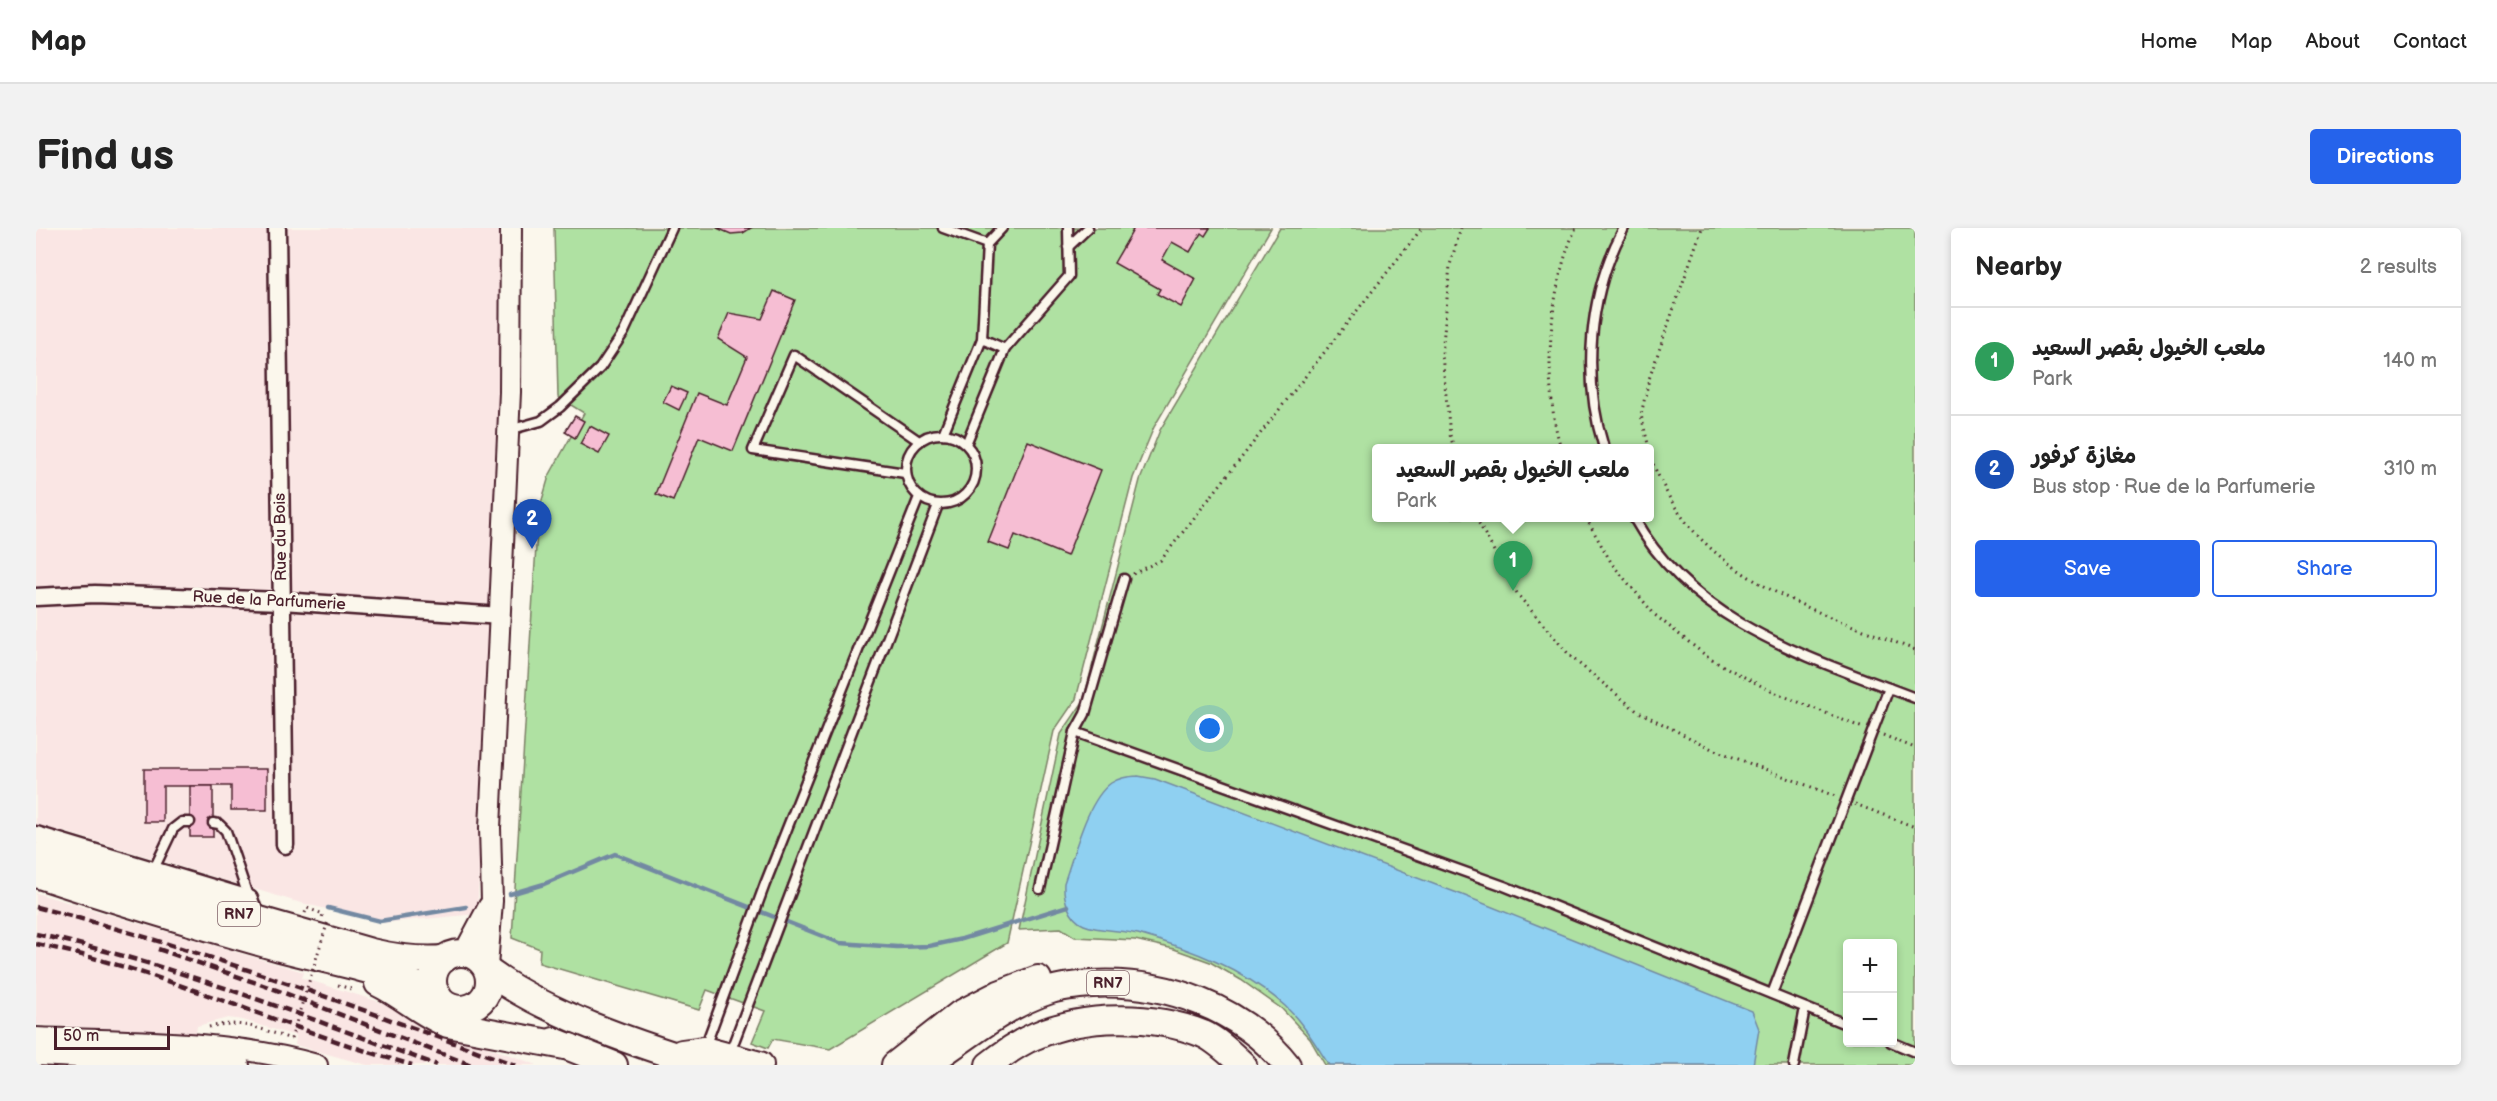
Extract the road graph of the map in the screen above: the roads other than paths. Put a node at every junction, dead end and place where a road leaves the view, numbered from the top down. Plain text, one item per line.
1 (276, 228) edge
2 (511, 228) edge
3 (672, 228) edge
4 (943, 228) edge
5 (1002, 228) edge
6 (1068, 228) edge
7 (1088, 228) edge
8 (1624, 228) edge
9 (987, 244) junction
10 (1068, 247) junction
11 (982, 339) junction
12 (1005, 349) junction
13 (508, 430) junction
14 (943, 434) junction
15 (919, 441) junction
16 (966, 444) junction
17 (1603, 444) edge
18 (905, 473) junction
19 (919, 497) junction
20 (938, 505) junction
21 (1636, 522) edge
22 (1124, 579) road end
23 (36, 597) edge
24 (282, 600) junction
25 (501, 616) junction
26 (1889, 688) junction
27 (1915, 698) edge
28 (1076, 732) junction
29 (190, 822) dead end
30 (213, 823) dead end
31 (36, 835) edge
32 (285, 845) dead end
33 (36, 856) edge
34 (36, 874) edge
35 (149, 879) junction
36 (1040, 889) dead end
37 (492, 901) junction
38 (252, 909) junction
39 (454, 956) junction
40 (335, 962) junction
41 (488, 970) junction
42 (1112, 983) junction
43 (1772, 994) junction
44 (447, 1001) junction
45 (1804, 1008) junction
46 (1843, 1023) edge
47 (1205, 1035) junction
48 (36, 1038) edge
49 (1037, 1044) junction
50 (1897, 1044) edge
51 (570, 1047) junction
52 (1915, 1052) edge
53 (36, 1055) edge
54 (729, 1055) junction
55 (704, 1057) edge
56 (211, 1064) edge
57 (239, 1065) edge
58 (317, 1065) edge
59 (614, 1065) edge
60 (760, 1065) edge
61 (895, 1065) edge
62 (926, 1065) edge
63 (989, 1065) edge
64 (1016, 1065) edge
65 (1220, 1065) edge
66 (1243, 1065) edge
67 (1260, 1065) edge
68 (1287, 1065) edge
69 (1794, 1065) edge

1 - 24 street, Rue du Bois
2 - 13 street
3 - 13 lane
4 - 9 lane
5 - 9 lane
6 - 10 lane
7 - 10 lane
8 - 17 lane
9 - 11 lane
10 - 12 lane
11 - 12 lane
11 - 14 lane
12 - 16 lane
13 - 25 street
14 - 15 lane
14 - 16 lane
15 - 18 lane
15 - 18 lane
16 - 20 lane
18 - 19 lane
19 - 20 lane
19 - 55 lane
20 - 54 lane
21 - 26 lane
22 - 28 lane
23 - 24 street, Rue de la Parfumerie
24 - 25 street, Rue de la Parfumerie
24 - 32 street, Rue du Bois
25 - 37 street
26 - 27 lane
26 - 43 lane
28 - 36 lane
28 - 43 lane
29 - 35 lane
30 - 38 lane
31 - 35 street
33 - 35 main road, RN7
34 - 40 main road, RN7
35 - 38 main road, RN7
37 - 39 street
37 - 41 street
38 - 39 main road, RN7
39 - 41 main road
39 - 44 main road
40 - 44 main road, RN7
40 - 51 main road, RN7
41 - 44 main road
41 - 55 main road
42 - 61 main road
42 - 62 main road, RN7
42 - 68 main road, RN7
43 - 45 lane
44 - 51 main road, RN7
45 - 46 lane
45 - 69 lane
47 - 49 main road
47 - 66 main road
47 - 67 main road
48 - 58 street
49 - 63 main road
49 - 64 main road
49 - 65 main road
50 - 52 lane
51 - 59 main road, RN7
53 - 56 street
54 - 55 main road
54 - 60 main road
56 - 57 street

